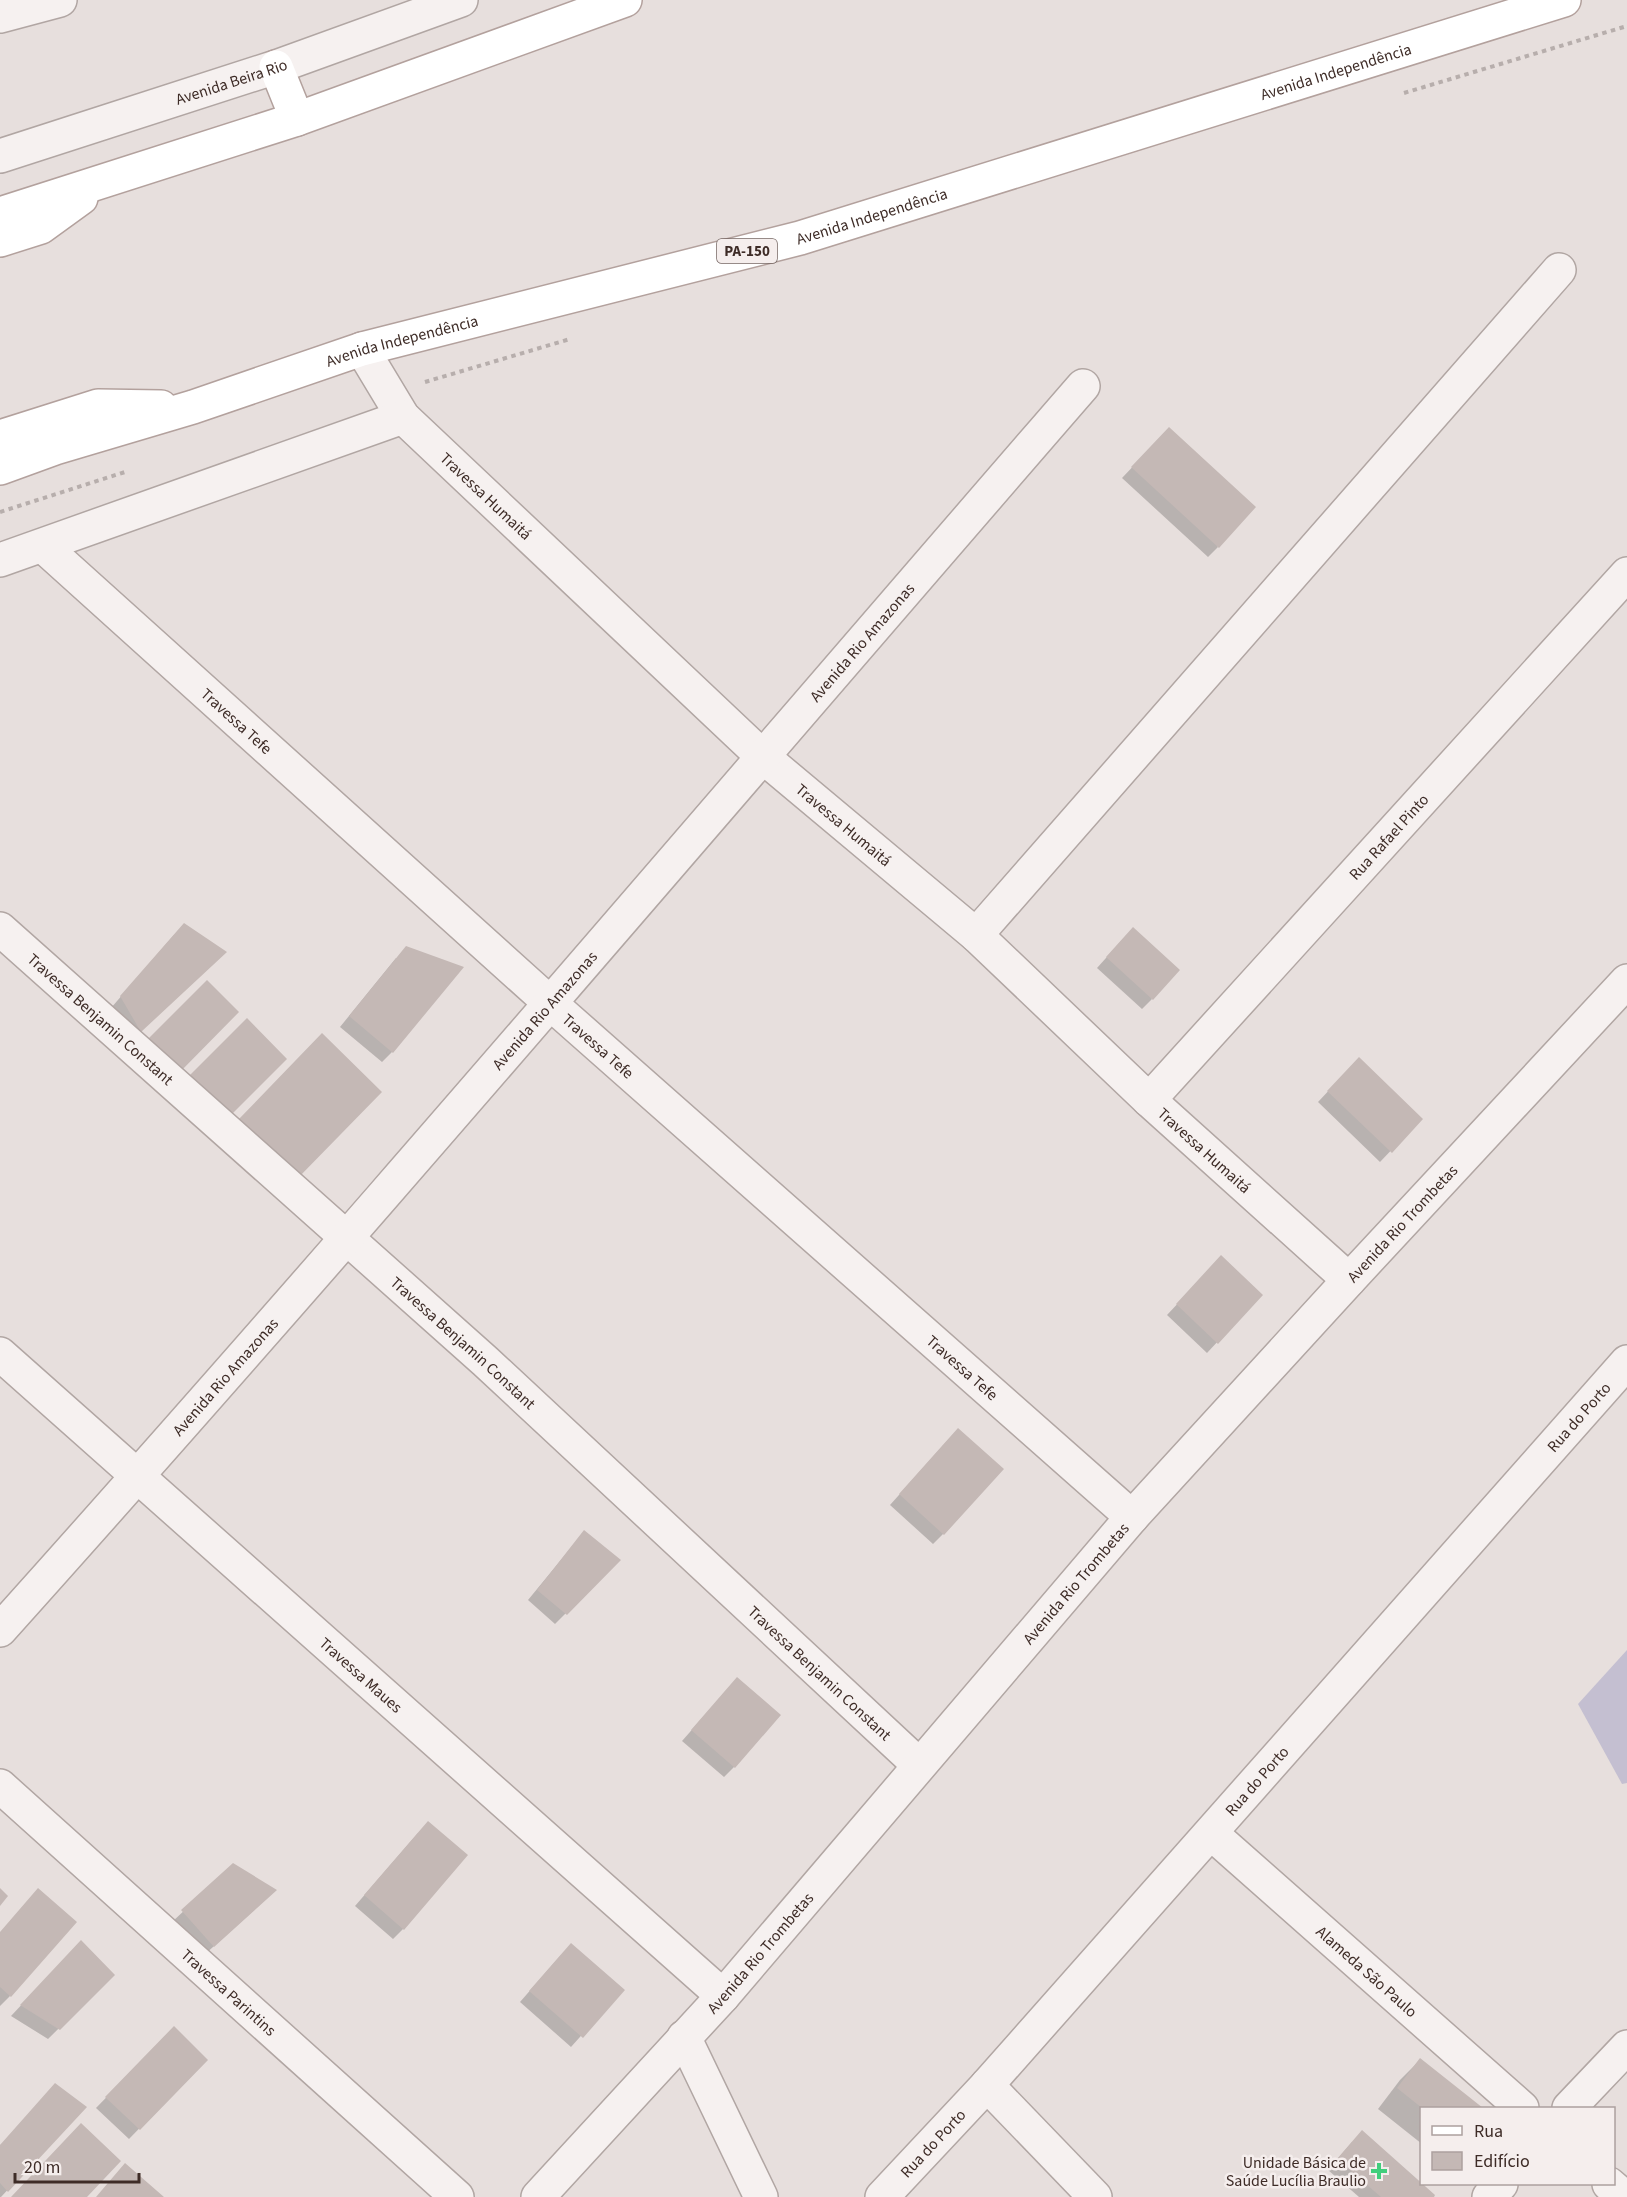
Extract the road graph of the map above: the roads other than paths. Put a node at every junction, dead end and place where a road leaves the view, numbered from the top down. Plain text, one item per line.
1 (60, 0) edge
2 (461, 0) edge
3 (625, 0) edge
4 (1564, 0) edge
5 (0, 16) edge
6 (276, 67) junction
7 (297, 119) junction
8 (0, 156) edge
9 (107, 180) junction
10 (0, 214) edge
11 (0, 240) edge
12 (1558, 270) dead end
13 (362, 349) junction
14 (1083, 386) dead end
15 (193, 407) junction
16 (403, 417) junction
17 (0, 437) edge
18 (0, 468) edge
19 (43, 546) junction
20 (0, 561) edge
21 (1627, 574) edge
22 (762, 756) junction
23 (0, 929) edge
24 (976, 935) junction
25 (1627, 981) edge
26 (550, 1003) junction
27 (1149, 1100) junction
28 (345, 1238) junction
29 (1348, 1280) junction
30 (0, 1354) edge
31 (1627, 1362) edge
32 (137, 1478) junction
33 (1132, 1517) junction
34 (0, 1630) edge
35 (919, 1765) junction
36 (0, 1786) edge
37 (1212, 1833) junction
38 (723, 1996) junction
39 (684, 2037) junction
40 (1627, 2046) edge
41 (987, 2085) junction
42 (1520, 2107) edge
43 (1571, 2107) edge
44 (1500, 2185) edge
45 (1610, 2185) edge
46 (457, 2197) edge
47 (538, 2197) edge
48 (761, 2197) edge
49 (882, 2197) edge
50 (1095, 2197) edge
51 (1489, 2197) edge
52 (1624, 2197) edge

1 - 5 street
2 - 6 street, Avenida Beira Rio
3 - 7 main road
4 - 13 main road, Avenida Independência / PA-150
6 - 7 main road
6 - 8 street, Avenida Beira Rio
7 - 9 main road
9 - 10 main road
9 - 11 main road
12 - 24 street
13 - 15 main road, Avenida Independência / PA-150
13 - 16 street, Travessa Humaitá
14 - 22 street, Avenida Rio Amazonas
15 - 17 main road
15 - 18 main road, Avenida Independência / PA-150
16 - 19 street
16 - 22 street, Travessa Humaitá
19 - 20 street
19 - 26 street, Travessa Tefe
21 - 27 street, Rua Rafael Pinto
22 - 24 street, Travessa Humaitá
22 - 26 street, Avenida Rio Amazonas
23 - 28 street, Travessa Benjamin Constant
24 - 27 street, Travessa Humaitá
25 - 29 street, Avenida Rio Trombetas
26 - 28 street, Avenida Rio Amazonas
26 - 33 street, Travessa Tefe
27 - 29 street, Travessa Humaitá
28 - 32 street, Avenida Rio Amazonas
28 - 35 street, Travessa Benjamin Constant
29 - 33 street, Avenida Rio Trombetas
30 - 32 street, Travessa Maues
31 - 37 street, Rua do Porto
32 - 34 street, Avenida Rio Amazonas
32 - 38 street, Travessa Maues
33 - 35 street, Avenida Rio Trombetas
35 - 38 street, Avenida Rio Trombetas
36 - 46 street, Travessa Parintins
37 - 41 street, Rua do Porto
37 - 42 street, Alameda São Paulo
38 - 39 street, Avenida Rio Trombetas
39 - 47 street, Avenida Rio Trombetas
39 - 48 street
40 - 43 street
41 - 49 street, Rua do Porto
41 - 50 street
44 - 51 street
45 - 52 street

